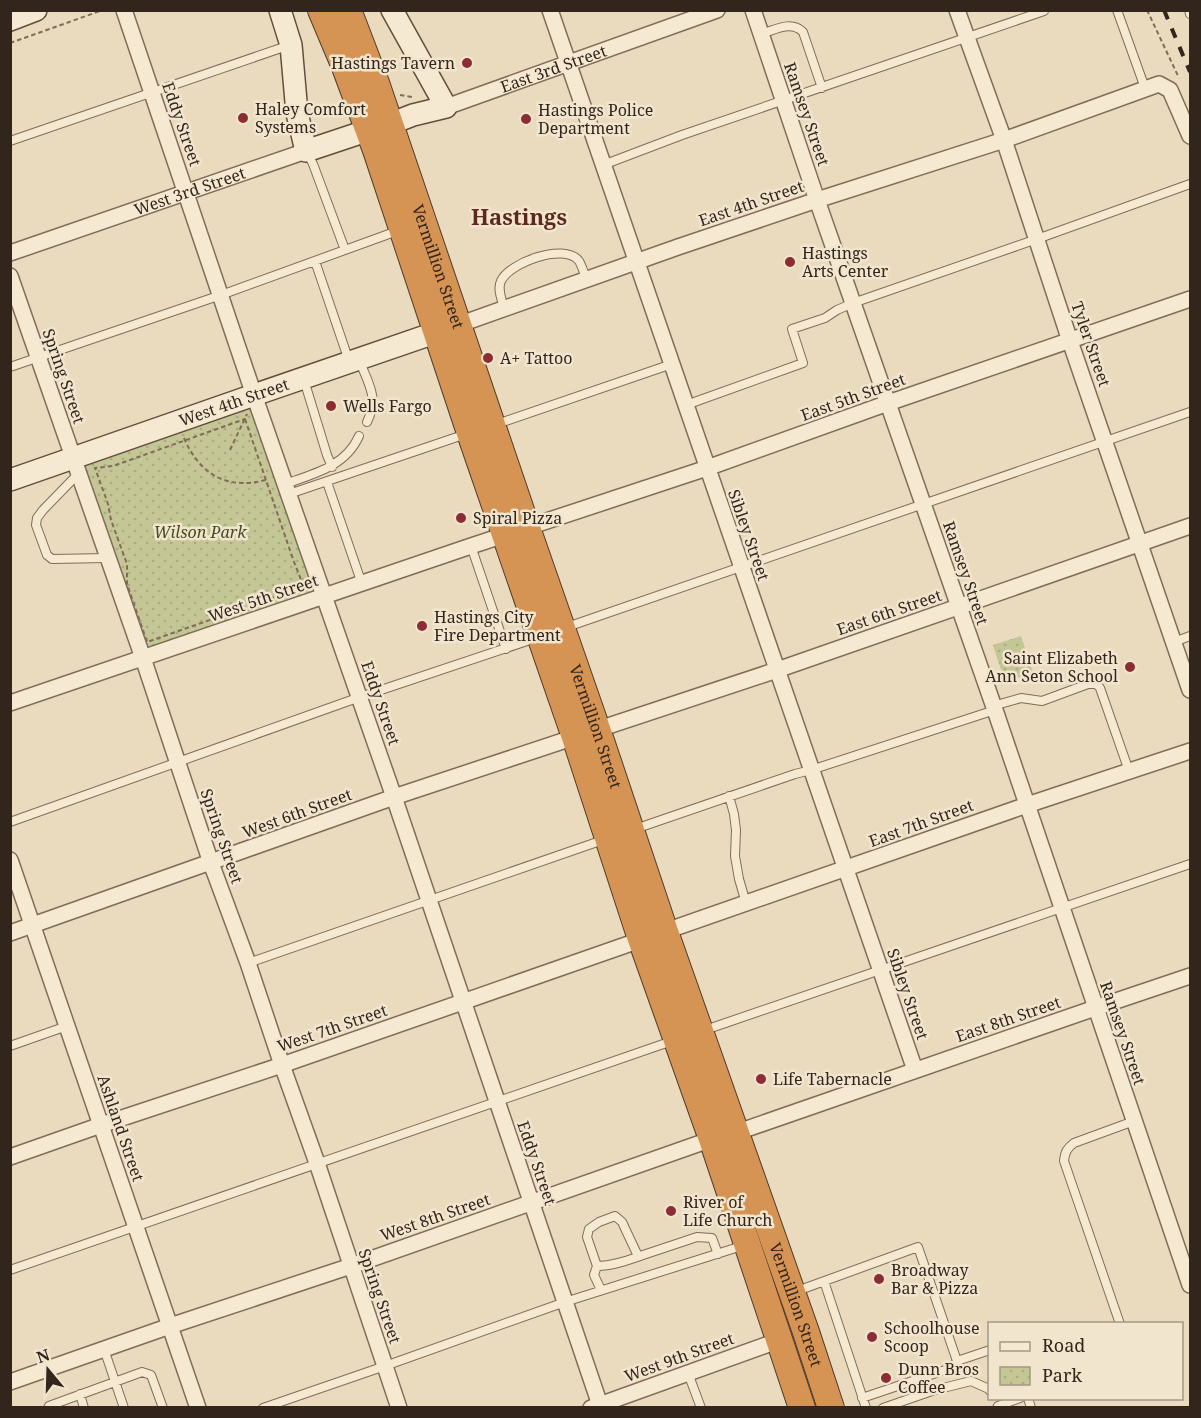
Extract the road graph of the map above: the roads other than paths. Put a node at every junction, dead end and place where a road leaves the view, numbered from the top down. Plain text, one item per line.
1 (36, 10) edge
2 (124, 10) edge
3 (280, 10) edge
4 (321, 10) edge
5 (348, 10) edge
6 (392, 10) edge
7 (550, 10) edge
8 (717, 10) edge
9 (753, 10) edge
10 (957, 10) edge
11 (1117, 10) edge
12 (1044, 11) edge
13 (10, 20) edge
14 (761, 34) junction
15 (967, 37) junction
16 (291, 45) junction
17 (568, 63) junction
18 (1152, 86) junction
19 (822, 88) junction
20 (152, 93) junction
21 (783, 100) junction
22 (446, 107) junction
23 (379, 127) junction
24 (1191, 136) edge
25 (1004, 140) junction
26 (10, 141) edge
27 (306, 151) junction
28 (603, 165) junction
29 (1191, 184) edge
30 (187, 193) junction
31 (817, 200) junction
32 (403, 229) junction
33 (1037, 239) junction
34 (345, 250) junction
35 (10, 253) edge
36 (315, 261) junction
37 (636, 262) junction
38 (10, 276) edge
39 (586, 278) junction
40 (221, 295) junction
41 (1191, 299) edge
42 (853, 303) junction
43 (504, 308) junction
44 (447, 329) junction
45 (1070, 340) junction
46 (38, 357) junction
47 (354, 361) junction
48 (672, 364) junction
49 (10, 367) edge
50 (303, 378) junction
51 (888, 403) junction
52 (251, 404) junction
53 (686, 405) junction
54 (1191, 412) edge
55 (367, 422) dead end
56 (481, 429) junction
57 (359, 436) dead end
58 (1104, 441) junction
59 (332, 466) junction
60 (76, 467) junction
61 (707, 468) junction
62 (10, 480) edge
63 (327, 482) junction
64 (285, 484) junction
65 (923, 505) junction
66 (1191, 526) edge
67 (516, 532) junction
68 (1140, 544) junction
69 (471, 546) junction
70 (107, 558) junction
71 (742, 568) junction
72 (362, 584) junction
73 (324, 597) junction
74 (958, 607) junction
75 (551, 633) junction
76 (1191, 636) edge
77 (1174, 642) junction
78 (506, 649) junction
79 (142, 658) junction
80 (777, 670) junction
81 (1191, 690) edge
82 (360, 698) junction
83 (10, 703) edge
84 (994, 708) junction
85 (586, 733) junction
86 (1191, 751) edge
87 (178, 763) junction
88 (811, 770) junction
89 (1129, 771) junction
90 (729, 796) junction
91 (394, 797) junction
92 (1027, 805) junction
93 (10, 822) edge
94 (619, 834) junction
95 (10, 860) edge
96 (211, 862) junction
97 (1191, 864) edge
98 (846, 869) junction
99 (429, 901) junction
100 (746, 903) junction
101 (1062, 908) junction
102 (32, 925) junction
103 (665, 932) junction
104 (10, 933) edge
105 (641, 939) junction
106 (248, 963) junction
107 (880, 970) junction
108 (1191, 976) edge
109 (463, 1002) junction
110 (1095, 1008) junction
111 (67, 1026) junction
112 (701, 1032) junction
113 (676, 1040) junction
114 (10, 1046) edge
115 (282, 1065) junction
116 (915, 1070) junction
117 (497, 1101) junction
118 (1134, 1121) junction
119 (101, 1125) junction
120 (724, 1136) junction
121 (10, 1157) edge
122 (317, 1163) junction
123 (531, 1203) junction
124 (137, 1227) junction
125 (747, 1245) junction
126 (718, 1254) junction
127 (638, 1256) junction
128 (351, 1266) junction
129 (597, 1266) junction
130 (10, 1270) edge
131 (824, 1281) junction
132 (1191, 1284) edge
133 (601, 1290) junction
134 (792, 1293) junction
135 (565, 1302) junction
136 (1120, 1322) edge
137 (170, 1326) junction
138 (780, 1340) junction
139 (104, 1349) junction
140 (988, 1351) edge
141 (957, 1361) junction
142 (385, 1366) junction
143 (688, 1373) junction
144 (10, 1382) edge
145 (115, 1382) junction
146 (988, 1389) edge
147 (80, 1394) junction
148 (862, 1398) junction
149 (1012, 1400) edge
150 (996, 1404) edge
151 (597, 1406) edge
152 (48, 1407) edge
153 (84, 1407) edge
154 (124, 1407) edge
155 (163, 1407) edge
156 (198, 1407) edge
157 (263, 1407) edge
158 (399, 1407) edge
159 (701, 1407) edge
160 (802, 1407) edge
161 (831, 1407) edge
162 (866, 1407) edge
163 (883, 1407) edge

1 - 13 street
2 - 20 street, Eddy Street
3 - 16 street
4 - 23 highway, Vermillion Street
5 - 23 highway, Vermillion Street
6 - 22 street
7 - 17 street, Sibley Street
8 - 17 street, East 3rd Street
9 - 14 street, Ramsey Street
10 - 15 street, Tyler Street
11 - 18 lane
12 - 15 lane
14 - 19 lane
14 - 21 street, Ramsey Street
15 - 19 lane
15 - 25 street, Tyler Street
16 - 20 lane
16 - 27 street
17 - 22 street, East 3rd Street
17 - 28 street, Sibley Street
18 - 24 street
18 - 25 street, East 4th Street
19 - 21 lane
20 - 26 lane
20 - 30 street, Eddy Street
21 - 28 lane
21 - 31 street, Ramsey Street
22 - 23 street, East 3rd Street
23 - 27 street, West 3rd Street
23 - 32 highway, Vermillion Street
23 - 44 highway, Vermillion Street
25 - 31 street, East 4th Street
25 - 33 street, Tyler Street
27 - 30 street, West 3rd Street
27 - 34 lane
28 - 37 street, Sibley Street
29 - 33 lane
30 - 35 street, West 3rd Street
30 - 40 street, Eddy Street
31 - 37 street, East 4th Street
31 - 42 street, Ramsey Street
32 - 34 lane
32 - 44 highway, Vermillion Street
33 - 42 lane
33 - 45 street, Tyler Street
34 - 36 lane
36 - 40 lane
36 - 47 lane
37 - 39 street, East 4th Street
37 - 48 street, Sibley Street
38 - 46 street, Spring Street
39 - 43 street, East 4th Street
39 - 43 lane
40 - 46 lane
40 - 52 street, Eddy Street
41 - 45 street, East 5th Street
42 - 51 street, Ramsey Street
42 - 53 lane
43 - 44 street, East 4th Street
44 - 47 street, West 4th Street
44 - 56 highway, Vermillion Street
45 - 51 street, East 5th Street
45 - 58 street, Tyler Street
46 - 49 lane
46 - 60 street, Spring Street
47 - 50 street, West 4th Street
47 - 55 lane
48 - 53 street, Sibley Street
48 - 56 lane
50 - 52 street, West 4th Street
50 - 59 lane
51 - 61 street, East 5th Street
51 - 65 street, Ramsey Street
52 - 60 street, West 4th Street
52 - 64 street, Eddy Street
53 - 61 street, Sibley Street
54 - 58 lane
56 - 63 lane
56 - 67 highway, Vermillion Street
57 - 59 lane
58 - 65 lane
58 - 68 street, Tyler Street
59 - 64 lane
60 - 62 street, West 4th Street
60 - 70 street, Spring Street
60 - 70 lane
61 - 67 street, East 5th Street
61 - 71 street, Sibley Street
63 - 64 lane
63 - 72 lane
64 - 73 street, Eddy Street
65 - 71 lane
65 - 74 street, Ramsey Street
66 - 68 street, East 6th Street
67 - 69 street, West 5th Street
67 - 75 highway, Vermillion Street
68 - 74 street, East 6th Street
68 - 77 street, Tyler Street
69 - 72 street, West 5th Street
69 - 78 lane
70 - 79 street, Spring Street
71 - 75 lane
71 - 80 street, Sibley Street
72 - 73 street, West 5th Street
73 - 79 street, West 5th Street
73 - 82 street, Eddy Street
74 - 80 street, East 6th Street
74 - 84 street, Ramsey Street
75 - 78 lane
75 - 85 highway, Vermillion Street
76 - 77 lane
77 - 81 street, Tyler Street
78 - 82 lane
79 - 83 street, West 5th Street
79 - 87 street, Spring Street
80 - 85 street, East 6th Street
80 - 88 street, Sibley Street
82 - 87 lane
82 - 91 street, Eddy Street
84 - 88 lane
84 - 89 lane
84 - 92 street, Ramsey Street
85 - 91 street, West 6th Street
85 - 94 highway, Vermillion Street
86 - 89 street, East 7th Street
87 - 93 lane
87 - 96 street, Spring Street
88 - 90 lane
88 - 98 street, Sibley Street
89 - 92 street, East 7th Street
90 - 94 lane
90 - 100 lane
91 - 96 street, West 6th Street
91 - 99 street, Eddy Street
92 - 98 street, East 7th Street
92 - 101 street, Ramsey Street
94 - 99 lane
94 - 103 highway, Vermillion Street
94 - 105 highway, Vermillion Street
95 - 102 street, Ashland Street
96 - 102 street, West 6th Street
96 - 106 street, Spring Street
97 - 101 lane
98 - 100 street, East 7th Street
98 - 107 street, Sibley Street
99 - 106 lane
99 - 109 street, Eddy Street
100 - 103 street, East 7th Street
101 - 107 lane
101 - 110 street, Ramsey Street
102 - 104 street, West 6th Street
102 - 111 street, Ashland Street
103 - 105 street, West 7th Street
103 - 112 highway, Vermillion Street
105 - 109 street, West 7th Street
105 - 113 highway, Vermillion Street
106 - 115 street, Spring Street
107 - 112 lane
107 - 116 street, Sibley Street
108 - 110 street, East 8th Street
109 - 115 street, West 7th Street
109 - 117 street, Eddy Street
110 - 116 street, East 8th Street
110 - 118 street, Ramsey Street
111 - 114 lane
111 - 119 street, Ashland Street
112 - 120 highway, Vermillion Street
113 - 117 lane
113 - 120 highway, Vermillion Street
115 - 119 street, West 7th Street
115 - 122 street, Spring Street
116 - 120 street, East 8th Street
117 - 122 lane
117 - 123 street, Eddy Street
118 - 132 street, Ramsey Street
118 - 136 lane
119 - 121 street, West 7th Street
119 - 124 street, Ashland Street
120 - 123 street, West 8th Street
120 - 125 highway, Vermillion Street
120 - 134 highway, Vermillion Street
122 - 124 lane
122 - 128 street, Spring Street
123 - 128 street, West 8th Street
123 - 135 street, Eddy Street
124 - 130 lane
124 - 137 street, Ashland Street
125 - 126 lane
125 - 138 highway, Vermillion Street
126 - 127 lane
126 - 133 lane
127 - 129 lane
127 - 129 lane
128 - 137 street, West 8th Street
128 - 142 street, Spring Street
129 - 133 lane
131 - 134 lane
131 - 141 lane
131 - 148 lane
133 - 135 lane
134 - 161 highway, Vermillion Street
135 - 142 lane
135 - 151 street, Eddy Street
137 - 139 street, West 8th Street
137 - 156 street, Ashland Street
138 - 143 street, West 9th Street
138 - 160 highway, Vermillion Street
139 - 144 street, West 8th Street
139 - 145 lane
140 - 141 lane
141 - 148 lane
142 - 157 lane
142 - 158 street, Spring Street
143 - 151 street, West 9th Street
143 - 159 lane
145 - 147 lane
145 - 154 lane
145 - 155 lane
146 - 163 lane
147 - 152 lane
147 - 153 lane
148 - 162 lane
149 - 150 lane

